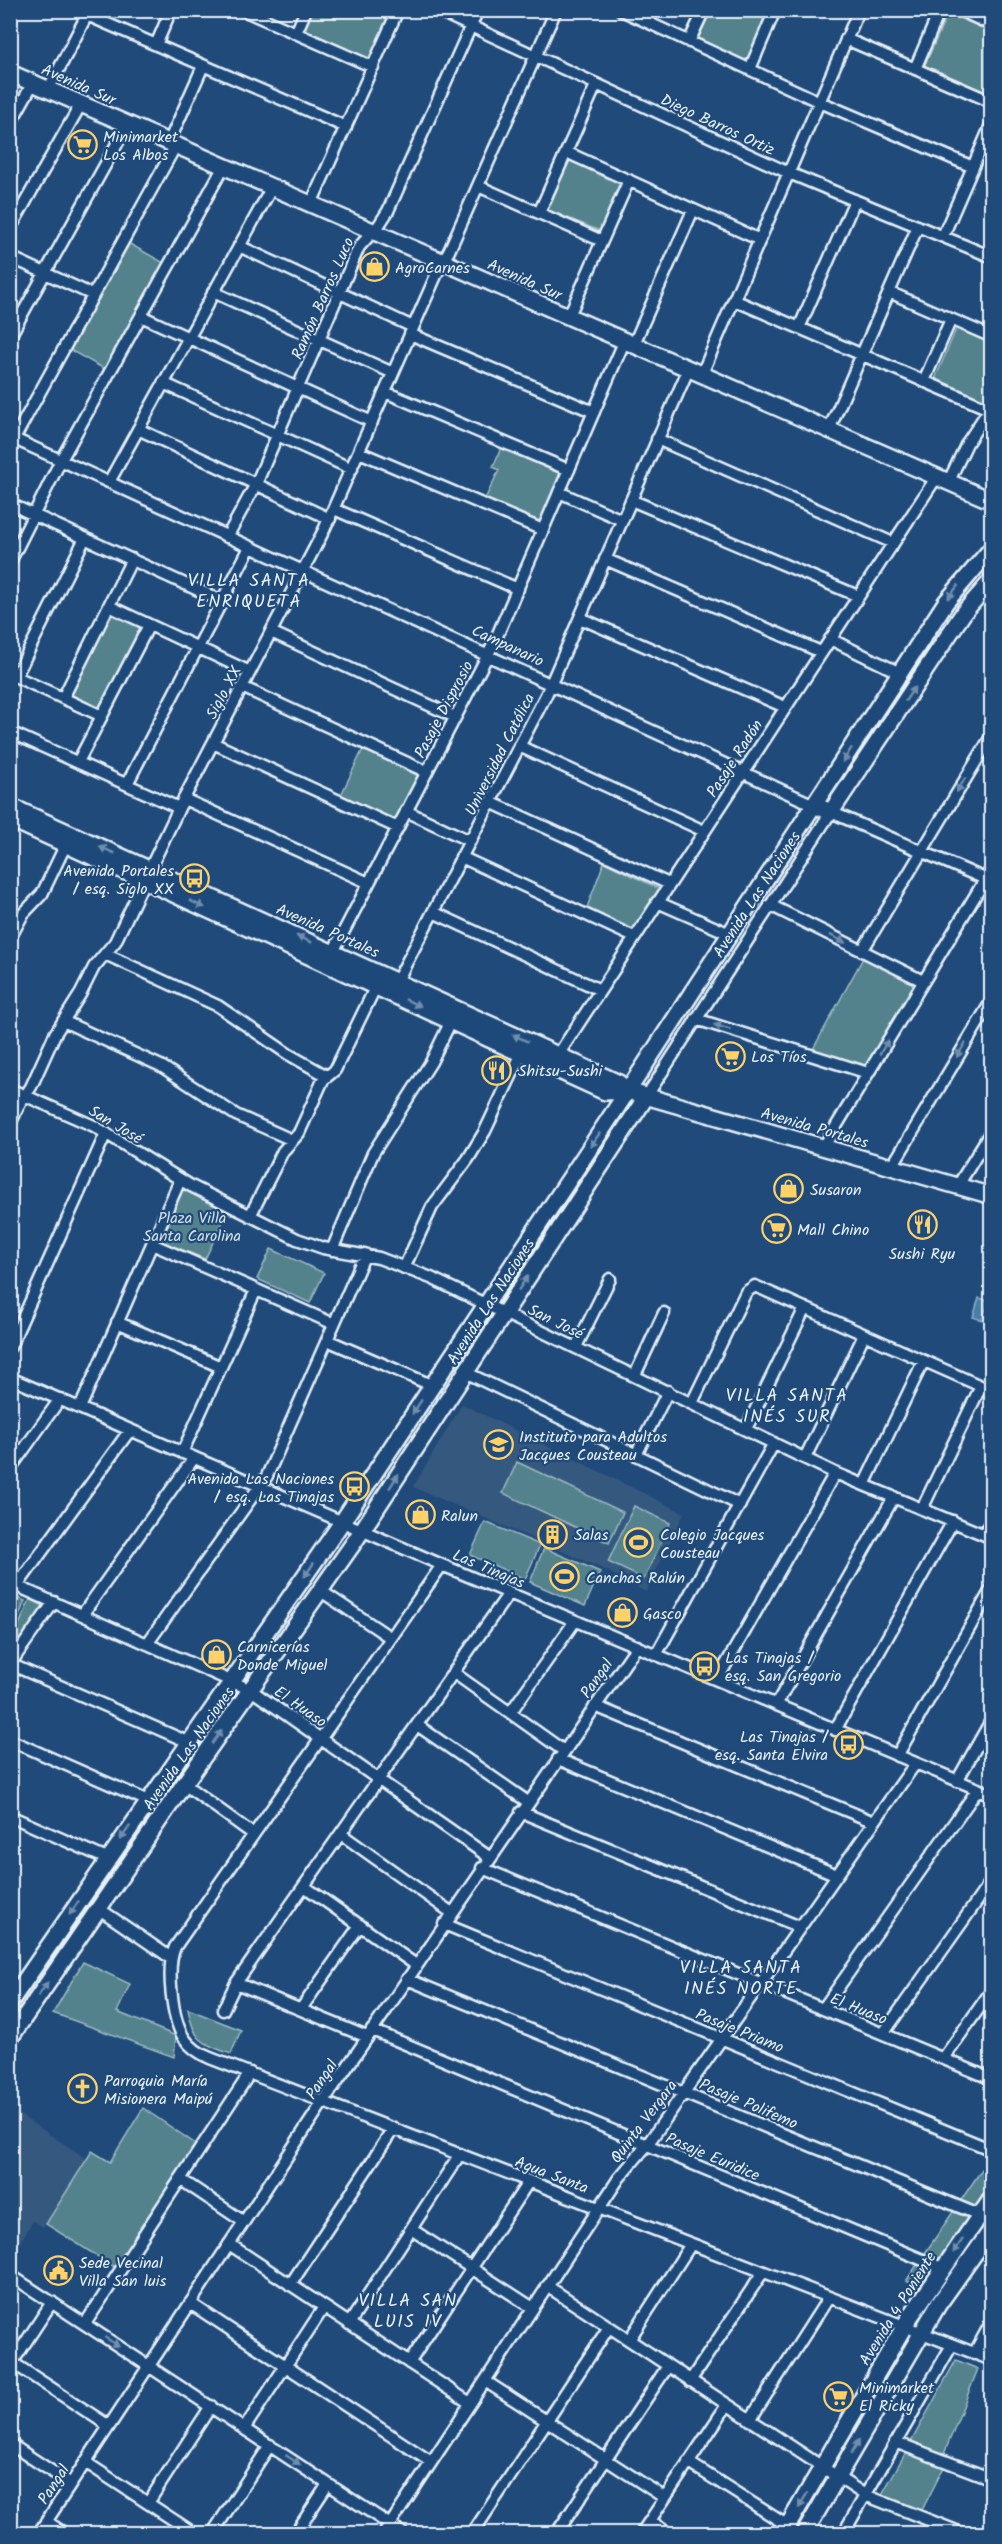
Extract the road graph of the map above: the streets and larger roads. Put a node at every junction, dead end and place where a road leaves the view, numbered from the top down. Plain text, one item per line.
1 (171, 10) edge
2 (243, 10) edge
3 (306, 10) edge
4 (398, 10) edge
5 (436, 10) edge
6 (478, 10) edge
7 (556, 10) edge
8 (704, 10) edge
9 (775, 10) edge
10 (859, 10) edge
11 (940, 10) edge
12 (959, 10) edge
13 (626, 12) edge
14 (88, 13) edge
15 (992, 25) edge
16 (470, 26) junction
17 (296, 33) junction
18 (846, 39) junction
19 (689, 42) junction
20 (156, 45) junction
21 (536, 56) junction
22 (203, 66) junction
23 (373, 66) junction
24 (750, 69) junction
25 (915, 69) junction
26 (10, 73) edge
27 (33, 83) junction
28 (597, 84) junction
29 (48, 90) junction
30 (820, 102) junction
31 (992, 102) edge
32 (81, 104) junction
33 (992, 123) edge
34 (10, 124) edge
35 (128, 124) junction
36 (346, 127) junction
37 (172, 144) junction
38 (566, 152) junction
39 (224, 166) junction
40 (973, 167) junction
41 (789, 173) junction
42 (629, 180) junction
43 (478, 186) junction
44 (272, 187) junction
45 (855, 200) junction
46 (311, 204) junction
47 (693, 210) junction
48 (539, 213) junction
49 (918, 226) junction
50 (10, 229) edge
51 (373, 231) junction
52 (943, 236) junction
53 (760, 240) junction
54 (602, 241) junction
55 (239, 246) junction
56 (10, 257) edge
57 (992, 257) edge
58 (442, 262) junction
59 (45, 273) junction
60 (213, 292) junction
61 (339, 292) junction
62 (889, 292) junction
63 (93, 295) junction
64 (734, 300) junction
65 (15, 316) edge
66 (141, 316) junction
67 (568, 318) junction
68 (951, 319) junction
69 (799, 328) junction
70 (412, 330) junction
71 (10, 336) edge
72 (992, 337) edge
73 (188, 338) junction
74 (319, 340) junction
75 (628, 344) junction
76 (862, 355) junction
77 (694, 373) junction
78 (393, 374) junction
79 (924, 381) junction
80 (163, 383) junction
81 (298, 388) junction
82 (385, 392) junction
83 (990, 407) edge
84 (594, 412) junction
85 (372, 422) junction
86 (138, 429) junction
87 (828, 432) junction
88 (277, 435) junction
89 (12, 438) edge
90 (657, 439) junction
91 (359, 452) junction
92 (61, 460) junction
93 (351, 469) junction
94 (569, 470) junction
95 (942, 480) junction
96 (109, 482) junction
97 (256, 484) junction
98 (559, 492) junction
99 (631, 500) junction
100 (992, 501) edge
101 (10, 504) edge
102 (332, 514) junction
103 (34, 515) junction
104 (622, 520) junction
105 (543, 530) junction
106 (227, 537) junction
107 (85, 538) junction
108 (893, 543) junction
109 (250, 547) junction
110 (992, 548) edge
111 (132, 559) junction
112 (605, 559) junction
113 (10, 562) edge
114 (302, 571) junction
115 (992, 579) edge
116 (518, 589) junction
117 (986, 593) edge
118 (858, 596) junction
119 (222, 601) junction
120 (109, 606) junction
121 (580, 618) junction
122 (149, 625) junction
123 (271, 632) junction
124 (830, 639) junction
125 (197, 648) junction
126 (821, 652) junction
127 (488, 656) junction
128 (250, 672) junction
129 (900, 673) junction
130 (13, 675) edge
131 (551, 684) junction
132 (242, 687) junction
133 (63, 698) junction
134 (785, 707) junction
135 (102, 716) junction
136 (455, 717) junction
137 (10, 732) edge
138 (992, 735) edge
139 (213, 743) junction
140 (519, 746) junction
141 (78, 762) junction
142 (426, 772) junction
143 (742, 772) junction
144 (127, 784) junction
145 (490, 802) junction
146 (181, 803) junction
147 (814, 805) junction
148 (10, 806) edge
149 (406, 811) junction
150 (831, 813) junction
151 (10, 819) edge
152 (398, 828) junction
153 (704, 831) junction
154 (470, 841) junction
155 (66, 844) junction
156 (922, 852) junction
157 (461, 857) junction
158 (992, 868) edge
159 (147, 874) junction
160 (988, 880) edge
161 (369, 883) junction
162 (669, 884) junction
163 (657, 902) junction
164 (770, 906) junction
165 (748, 907) junction
166 (433, 912) junction
167 (763, 916) junction
168 (730, 934) junction
169 (634, 937) junction
170 (10, 938) edge
171 (862, 951) junction
172 (333, 952) junction
173 (105, 954) junction
174 (397, 981) junction
175 (923, 981) junction
176 (376, 986) junction
177 (600, 990) junction
178 (992, 1000) edge
179 (696, 1019) junction
180 (63, 1021) junction
181 (451, 1021) junction
182 (522, 1053) junction
183 (558, 1055) junction
184 (868, 1073) junction
185 (327, 1076) junction
186 (10, 1089) edge
187 (628, 1091) junction
188 (25, 1095) junction
189 (646, 1096) junction
190 (10, 1124) edge
191 (992, 1130) edge
192 (106, 1133) junction
193 (292, 1140) junction
194 (823, 1148) junction
195 (891, 1168) junction
196 (180, 1180) junction
197 (957, 1187) junction
198 (992, 1196) edge
199 (250, 1216) junction
200 (152, 1244) junction
201 (332, 1250) junction
202 (365, 1254) junction
203 (404, 1268) junction
204 (610, 1279) dead end
205 (256, 1290) junction
206 (485, 1304) junction
207 (806, 1308) junction
208 (504, 1312) junction
209 (664, 1312) dead end
210 (117, 1322) junction
211 (334, 1324) junction
212 (864, 1335) junction
213 (327, 1340) junction
214 (10, 1347) edge
215 (576, 1347) junction
216 (923, 1362) junction
217 (221, 1367) junction
218 (465, 1372) junction
219 (635, 1375) junction
220 (10, 1378) edge
221 (431, 1386) junction
222 (981, 1386) junction
223 (668, 1391) junction
224 (992, 1391) edge
225 (60, 1399) junction
226 (692, 1403) junction
227 (80, 1408) junction
228 (746, 1429) junction
229 (130, 1430) junction
230 (774, 1443) junction
231 (182, 1452) junction
232 (636, 1455) junction
233 (194, 1458) junction
234 (805, 1458) junction
235 (10, 1469) edge
236 (836, 1473) junction
237 (864, 1485) junction
238 (261, 1486) junction
239 (894, 1497) junction
240 (740, 1505) junction
241 (922, 1509) junction
242 (992, 1519) edge
243 (953, 1521) junction
244 (342, 1522) junction
245 (362, 1530) junction
246 (988, 1536) edge
247 (442, 1565) junction
248 (14, 1584) edge
249 (992, 1588) edge
250 (321, 1591) junction
251 (509, 1593) junction
252 (54, 1602) junction
253 (82, 1615) junction
254 (574, 1621) junction
255 (391, 1638) junction
256 (147, 1644) junction
257 (636, 1647) junction
258 (656, 1655) junction
259 (11, 1664) edge
260 (454, 1673) junction
261 (717, 1680) junction
262 (231, 1683) junction
263 (251, 1690) junction
264 (776, 1705) junction
265 (595, 1706) junction
266 (510, 1713) junction
267 (992, 1719) edge
268 (417, 1725) junction
269 (835, 1730) junction
270 (321, 1738) junction
271 (10, 1740) edge
272 (188, 1742) junction
273 (561, 1755) junction
274 (897, 1756) junction
275 (915, 1764) junction
276 (379, 1779) junction
277 (957, 1781) junction
278 (184, 1785) junction
279 (978, 1789) junction
280 (992, 1795) edge
281 (148, 1801) junction
282 (528, 1802) junction
283 (521, 1812) junction
284 (10, 1816) edge
285 (874, 1822) junction
286 (253, 1834) junction
287 (341, 1834) junction
288 (489, 1857) junction
289 (107, 1859) junction
290 (482, 1868) junction
291 (837, 1875) junction
292 (992, 1880) edge
293 (304, 1886) junction
294 (98, 1908) junction
295 (452, 1913) junction
296 (444, 1924) junction
297 (360, 1925) junction
298 (800, 1927) junction
299 (171, 1958) junction
300 (416, 1965) junction
301 (407, 1979) junction
302 (236, 1983) junction
303 (760, 1983) junction
304 (992, 1990) edge
305 (10, 2002) edge
306 (301, 2009) junction
307 (823, 2009) junction
308 (223, 2010) dead end
309 (370, 2034) junction
310 (884, 2034) junction
311 (10, 2038) edge
312 (722, 2038) junction
313 (943, 2059) junction
314 (250, 2073) junction
315 (992, 2079) edge
316 (684, 2092) junction
317 (323, 2102) junction
318 (394, 2128) junction
319 (647, 2145) junction
320 (992, 2150) edge
321 (460, 2154) junction
322 (180, 2179) junction
323 (529, 2181) junction
324 (992, 2198) edge
325 (599, 2208) junction
326 (979, 2215) junction
327 (244, 2222) junction
328 (411, 2229) junction
329 (992, 2229) edge
330 (229, 2244) junction
331 (691, 2244) junction
332 (471, 2268) junction
333 (942, 2268) junction
334 (763, 2271) junction
335 (10, 2275) edge
336 (290, 2285) junction
337 (547, 2286) junction
338 (830, 2297) junction
339 (52, 2302) junction
340 (190, 2303) junction
341 (324, 2307) junction
342 (533, 2308) junction
343 (992, 2321) edge
344 (85, 2324) junction
345 (349, 2324) junction
346 (905, 2326) junction
347 (609, 2327) junction
348 (921, 2333) junction
349 (629, 2340) junction
350 (952, 2345) junction
351 (974, 2354) junction
352 (992, 2360) edge
353 (11, 2362) edge
354 (409, 2363) junction
355 (149, 2365) junction
356 (285, 2366) junction
357 (668, 2366) junction
358 (690, 2380) junction
359 (485, 2381) junction
360 (470, 2403) junction
361 (727, 2404) junction
362 (211, 2406) junction
363 (750, 2420) junction
364 (546, 2421) junction
365 (109, 2426) junction
366 (244, 2428) junction
367 (895, 2442) junction
368 (10, 2444) edge
369 (270, 2445) junction
370 (605, 2459) junction
371 (85, 2462) junction
372 (431, 2462) junction
373 (688, 2462) junction
374 (822, 2468) junction
375 (837, 2477) junction
376 (992, 2479) edge
377 (71, 2484) junction
378 (328, 2484) junction
379 (865, 2495) junction
380 (665, 2498) junction
381 (148, 2503) junction
382 (46, 2521) junction
383 (650, 2521) junction
384 (10, 2529) edge
385 (387, 2529) edge
386 (785, 2530) edge
387 (17, 2534) edge
388 (38, 2534) edge
389 (65, 2534) edge
390 (195, 2534) edge
391 (212, 2534) edge
392 (296, 2534) edge
393 (404, 2534) edge
394 (472, 2534) edge
395 (556, 2534) edge
396 (641, 2534) edge
397 (669, 2534) edge
398 (804, 2534) edge
399 (843, 2534) edge
400 (964, 2534) edge

1 - 20 street
2 - 17 street
3 - 17 street
4 - 23 street
5 - 16 street, Diego Barros Ortiz
6 - 16 street, Ramón Barros Luco
7 - 21 street, Siglo XX
8 - 19 street
9 - 24 street
10 - 18 street, Universidad Católica
11 - 25 street
12 - 15 street
13 - 19 street
14 - 20 street
14 - 29 street
16 - 21 street, Diego Barros Ortiz
16 - 51 street, Ramón Barros Luco
17 - 23 street
18 - 25 street
18 - 30 street, Universidad Católica
19 - 24 street
20 - 22 street
21 - 28 street, Diego Barros Ortiz
21 - 43 street, Siglo XX
22 - 36 street
22 - 37 street
23 - 36 street
24 - 30 street
25 - 31 street
26 - 27 street, Avenida Sur
27 - 29 street, Avenida Sur
27 - 34 street
28 - 38 street
28 - 41 street, Diego Barros Ortiz
29 - 32 street, Avenida Sur
30 - 40 street
30 - 41 street, Universidad Católica
32 - 35 street, Avenida Sur
32 - 50 street
33 - 40 street
35 - 37 street, Avenida Sur
35 - 59 street
36 - 46 street
37 - 39 street, Avenida Sur
37 - 63 street
38 - 42 street
38 - 48 street
39 - 44 street, Avenida Sur
39 - 66 street
40 - 52 street
41 - 45 street, Diego Barros Ortiz
41 - 53 street, Universidad Católica
42 - 47 street
42 - 54 street
43 - 48 street
43 - 58 street, Siglo XX
44 - 46 street, Avenida Sur
44 - 55 street
45 - 49 street, Diego Barros Ortiz
45 - 69 street
46 - 51 street, Avenida Sur
47 - 53 street
47 - 75 street, Pasaje Disprosio
48 - 54 street
49 - 52 street, Diego Barros Ortiz
49 - 62 street
51 - 58 street, Avenida Sur
51 - 61 street, Ramón Barros Luco
52 - 57 street, Diego Barros Ortiz
53 - 64 street, Universidad Católica
54 - 67 street
55 - 60 street
55 - 61 street
56 - 59 street
58 - 67 street, Avenida Sur
58 - 70 street, Siglo XX
59 - 63 street
59 - 65 street
60 - 73 street
60 - 74 street
61 - 70 street
61 - 74 street, Ramón Barros Luco
62 - 68 street
62 - 76 street
63 - 89 street
64 - 69 street
64 - 77 street, Universidad Católica
65 - 71 street
66 - 73 street
66 - 92 street
67 - 75 street, Avenida Sur
68 - 72 street
68 - 79 street
69 - 76 street
70 - 78 street, Siglo XX
70 - 84 street
73 - 80 street
73 - 81 street
74 - 78 street
74 - 81 street, Ramón Barros Luco
75 - 77 street, Avenida Sur
75 - 84 street, Pasaje Disprosio
76 - 79 street
76 - 87 street
77 - 87 street, Avenida Sur
77 - 90 street, Universidad Católica
78 - 82 street, Siglo XX
79 - 83 street
80 - 86 street
80 - 88 street
81 - 85 street
81 - 88 street, Ramón Barros Luco
82 - 85 street, Siglo XX
82 - 94 street
83 - 95 street, Pasaje Radón
84 - 94 street, Pasaje Disprosio
85 - 91 street, Siglo XX
86 - 96 street
86 - 97 street
87 - 95 street, Avenida Sur
88 - 93 street
88 - 97 street, Ramón Barros Luco
89 - 92 street, Campanario
90 - 99 street, Universidad Católica
90 - 108 street
91 - 93 street, Siglo XX
91 - 105 street
92 - 96 street, Campanario
92 - 103 street
93 - 102 street, Siglo XX
94 - 98 street, Pasaje Disprosio
95 - 100 street, Avenida Sur
95 - 108 street, Pasaje Radón
96 - 106 street, Campanario
97 - 102 street
97 - 106 street, Ramón Barros Luco
98 - 104 street
98 - 105 street, Pasaje Disprosio
99 - 104 street, Universidad Católica
99 - 118 street
101 - 103 street
102 - 114 street, Siglo XX
102 - 116 street
103 - 107 street
103 - 113 street
104 - 112 street, Universidad Católica
105 - 116 street, Pasaje Disprosio
106 - 109 street, Campanario
107 - 111 street
107 - 130 street
108 - 118 street, Pasaje Radón
109 - 114 street, Campanario
109 - 119 street
110 -> 129 street, Avenida Las Naciones
111 - 119 street
111 - 120 street
112 - 121 street, Universidad Católica
112 - 126 street
114 - 123 street, Siglo XX
114 - 127 street, Campanario
115 - 117 street, Avenida Las Naciones
116 - 127 street, Pasaje Disprosio
150 -> 117 street, Avenida Las Naciones
118 - 124 street, Pasaje Radón
119 - 125 street
120 - 122 street
120 - 133 street
121 - 131 street, Universidad Católica
121 - 134 street
122 - 125 street
122 - 135 street
123 - 128 street, Siglo XX
123 - 136 street
124 - 126 street, Pasaje Radón
124 - 129 street
125 - 128 street
125 - 144 street
126 - 134 street, Pasaje Radón
127 - 131 street, Campanario
127 - 136 street, Pasaje Disprosio
128 - 132 street, Siglo XX
129 -> 147 street, Avenida Las Naciones
130 - 133 street
131 - 140 street, Universidad Católica
131 - 143 street, Campanario
132 - 139 street, Siglo XX
132 - 142 street
133 - 135 street
134 - 143 street, Pasaje Radón
135 - 141 street
136 - 142 street, Pasaje Disprosio
137 - 141 street
138 -> 156 street
139 - 146 street, Siglo XX
139 - 152 street
140 - 145 street, Universidad Católica
140 - 153 street
141 - 144 street
142 - 149 street, Pasaje Disprosio
143 - 147 street, Campanario
143 - 153 street, Pasaje Radón
144 - 146 street
145 - 154 street, Universidad Católica
145 - 162 street
146 - 159 street, Siglo XX
146 - 161 street
147 - 150 street, Campanario
147 - 165 street, Avenida Las Naciones
159 -> 148 street, Avenida Portales
149 - 152 street, Pasaje Disprosio
149 - 154 street
150 - 156 street, Campanario
150 - 164 street, Avenida Las Naciones
151 - 155 street, Avenida Portales
152 - 161 street, Pasaje Disprosio
153 - 162 street, Pasaje Radón
154 - 157 street, Universidad Católica
155 - 159 street, Avenida Portales
155 - 170 street
156 - 160 street, Campanario
156 - 171 street
157 - 166 street, Universidad Católica
157 - 169 street
158 - 160 street
172 -> 159 street, Avenida Portales
159 - 173 street, Siglo XX
159 -> 176 street, Avenida Portales
160 - 175 street
161 - 172 street, Pasaje Disprosio
162 - 163 street, Pasaje Radón
163 - 168 street
163 - 169 street, Pasaje Radón
164 - 167 street, Avenida Las Naciones
164 -> 171 street
165 - 167 street
165 - 168 street, Avenida Las Naciones
166 - 174 street, Universidad Católica
166 - 177 street
167 - 179 street, Avenida Las Naciones
168 - 187 street, Avenida Las Naciones
169 - 177 street, Pasaje Radón
171 - 175 street
172 - 174 street, Avenida Portales
173 - 180 street, Siglo XX
173 - 185 street
183 -> 174 street, Avenida Portales
184 -> 175 street
176 -> 181 street, Avenida Portales
176 - 185 street
177 - 183 street, Pasaje Radón
178 -> 195 street
184 -> 179 street
179 - 189 street, Avenida Las Naciones
180 - 188 street, Siglo XX
180 - 193 street
181 - 182 street, Avenida Portales
181 - 201 street
182 - 187 street, Avenida Portales
182 - 203 street
183 - 187 street, Avenida Portales
184 - 194 street
185 - 193 street
186 - 188 street, San José
187 - 189 street, Avenida Portales
187 -> 206 street, Avenida Las Naciones
188 - 190 street, Siglo XX
188 - 192 street, San José
189 - 194 street, Avenida Portales
208 -> 189 street, Avenida Las Naciones
191 - 197 street
192 - 196 street, San José
192 - 214 street
193 - 199 street
194 - 195 street, Avenida Portales
195 - 197 street, Avenida Portales
196 - 199 street, San José
196 - 200 street
197 - 198 street, Avenida Portales
199 - 201 street, San José
200 - 205 street
200 - 210 street
201 - 202 street, San José
202 - 203 street, San José
202 - 211 street
203 - 206 street, San José
204 - 215 street
205 - 211 street
205 - 217 street
206 - 208 street, San José
206 - 221 street, Avenida Las Naciones
207 - 212 street
207 - 226 street
207 - 228 street
208 - 215 street, San José
208 - 218 street, Avenida Las Naciones
209 - 219 street
210 - 217 street
210 - 227 street
211 - 213 street
212 - 216 street
212 - 234 street
213 - 221 street
213 - 238 street
215 - 219 street, San José
216 - 222 street
216 - 237 street
217 - 231 street
218 - 232 street
245 -> 218 street, Avenida Las Naciones
219 - 223 street, San José
220 - 225 street, Las Tinajas
221 -> 244 street, Avenida Las Naciones
222 - 224 street
222 - 241 street
223 - 226 street, San José
223 - 232 street
225 - 227 street, Las Tinajas
225 - 235 street
226 - 228 street, San José
227 - 229 street, Las Tinajas
228 - 230 street, San José
229 - 231 street, Las Tinajas
229 - 248 street
230 - 234 street, San José
230 - 240 street
231 - 233 street, Las Tinajas
232 - 240 street
233 - 238 street, Las Tinajas
233 - 253 street
234 - 236 street, San José
236 - 237 street, San José
236 - 261 street
237 - 239 street, San José
238 - 244 street, Las Tinajas
238 - 256 street
239 - 241 street, San José
239 - 264 street
240 - 258 street
241 - 243 street, San José
242 - 246 street
243 - 246 street, San José
243 - 269 street
244 - 245 street, Las Tinajas
244 -> 262 street, Avenida Las Naciones
245 - 247 street, Las Tinajas
245 - 250 street, Avenida Las Naciones
247 - 251 street, Las Tinajas
247 - 255 street
248 - 252 street, El Huaso
249 - 274 street
250 - 255 street
250 - 263 street, Avenida Las Naciones
251 - 254 street, Las Tinajas
251 - 260 street
252 - 253 street, El Huaso
252 - 259 street
253 - 256 street, El Huaso
254 - 257 street, Las Tinajas
254 - 266 street
255 - 270 street
256 - 262 street, El Huaso
257 - 258 street, Las Tinajas
257 - 265 street, Pangal
258 - 261 street, Las Tinajas
259 - 272 street
260 - 266 street
260 - 268 street
261 - 264 street, Las Tinajas
262 - 263 street, El Huaso
262 - 272 street, Avenida Las Naciones
263 - 270 street, El Huaso
278 -> 263 street, Avenida Las Naciones
264 - 269 street, Las Tinajas
265 - 273 street, Pangal
265 - 285 street
266 - 273 street
267 - 277 street
268 - 276 street
268 - 282 street
269 - 274 street, Las Tinajas
270 - 276 street, El Huaso
270 - 286 street
271 - 281 street
272 - 281 street, Avenida Las Naciones
273 - 282 street, Pangal
273 - 291 street
274 - 275 street, Las Tinajas
275 - 277 street, Las Tinajas
275 - 285 street, Quinta Vergara
276 - 287 street
276 - 288 street, El Huaso
277 - 279 street, Las Tinajas
278 - 286 street
278 - 294 street, Avenida Las Naciones
279 - 280 street, Las Tinajas
279 - 307 street
281 -> 289 street, Avenida Las Naciones
282 - 283 street, Pangal
283 - 288 street, Pangal
283 - 298 street
284 - 289 street
285 - 291 street, Quinta Vergara
286 - 299 street
287 - 293 street
287 - 295 street
288 - 290 street, Pangal
289 -> 305 street, Avenida Las Naciones
290 - 295 street, Pangal
290 - 303 street, El Huaso
291 - 298 street, Quinta Vergara
292 - 310 street
293 - 297 street
293 - 302 street
294 - 299 street
311 -> 294 street, Avenida Las Naciones
295 - 296 street, Pangal
296 - 300 street, Pangal
296 - 312 street, Pasaje Priamo
297 - 300 street
297 - 306 street
298 - 303 street, Quinta Vergara
299 - 314 street, Agua Santa
300 - 301 street, Pangal
301 - 309 street, Pangal
301 - 316 street, Pasaje Polifemo
302 - 306 street, Pasaje Euridice
302 - 308 street
303 - 307 street, El Huaso
303 - 312 street, Quinta Vergara
304 - 313 street
306 - 309 street, Pasaje Euridice
307 - 310 street, El Huaso
309 - 317 street, Pangal
309 - 319 street, Pasaje Euridice
310 - 313 street, El Huaso
312 - 316 street, Quinta Vergara
312 - 320 street, Pasaje Priamo
313 - 315 street, El Huaso
314 - 317 street, Agua Santa
314 - 322 street
316 - 319 street, Quinta Vergara
316 - 326 street, Pasaje Polifemo
317 - 318 street, Agua Santa
317 - 327 street, Pangal
318 - 321 street, Agua Santa
318 - 336 street
319 - 325 street, Quinta Vergara
319 - 333 street, Pasaje Euridice
321 - 323 street, Agua Santa
321 - 328 street
322 - 327 street
322 - 344 street
323 - 325 street, Agua Santa
323 - 332 street
324 - 326 street, Avenida 4 Poniente
325 - 331 street, Agua Santa
325 - 337 street, Quinta Vergara
326 -> 333 street, Avenida 4 Poniente
327 - 330 street, Pangal
328 - 332 street
328 - 345 street
329 - 348 street, Avenida 4 Poniente
330 - 336 street
330 - 340 street, Pangal
331 - 334 street, Agua Santa
331 - 349 street
332 - 342 street
332 - 354 street
333 - 346 street, Avenida 4 Poniente
334 - 338 street, Agua Santa
334 - 358 street
335 - 339 street
336 - 341 street
337 - 342 street, Quinta Vergara
337 - 347 street
338 - 346 street, Agua Santa
338 - 363 street
339 - 344 street
339 - 353 street
340 - 355 street, Pangal
340 - 356 street
341 - 345 street
341 - 356 street
342 - 359 street, Quinta Vergara
343 - 351 street
344 -> 355 street
345 - 354 street
346 - 348 street, Agua Santa
346 - 374 street, Avenida 4 Poniente
347 - 349 street
347 - 364 street
348 - 350 street, Agua Santa
375 -> 348 street, Avenida 4 Poniente
349 - 357 street
350 - 351 street, Agua Santa
350 - 367 street
351 - 352 street, Agua Santa
353 - 365 street
354 - 360 street
355 - 362 street
355 - 365 street, Pangal
356 - 366 street
356 - 372 street
357 - 358 street
357 - 370 street
358 - 361 street
359 - 360 street, Quinta Vergara
359 - 364 street
360 - 372 street, Quinta Vergara
361 - 363 street
361 - 373 street
362 - 366 street
362 - 381 street
363 - 374 street
364 - 370 street
364 - 394 street
365 - 371 street, Pangal
366 - 369 street
367 - 376 street
367 - 379 street
368 - 377 street
369 -> 378 street
369 - 391 street
370 - 380 street
370 - 395 street
371 - 377 street, Pangal
371 - 381 street
372 - 385 street, Quinta Vergara
373 - 380 street
373 - 386 street
374 - 375 street
374 -> 386 street, Avenida 4 Poniente
375 - 379 street
375 - 398 street, Avenida 4 Poniente
377 - 382 street, Pangal
378 - 385 street
378 - 392 street
379 - 399 street
379 - 400 street
380 - 383 street
381 - 390 street
382 - 388 street, Pangal
382 - 389 street
383 - 396 street
383 - 397 street
384 - 387 street
385 - 393 street

